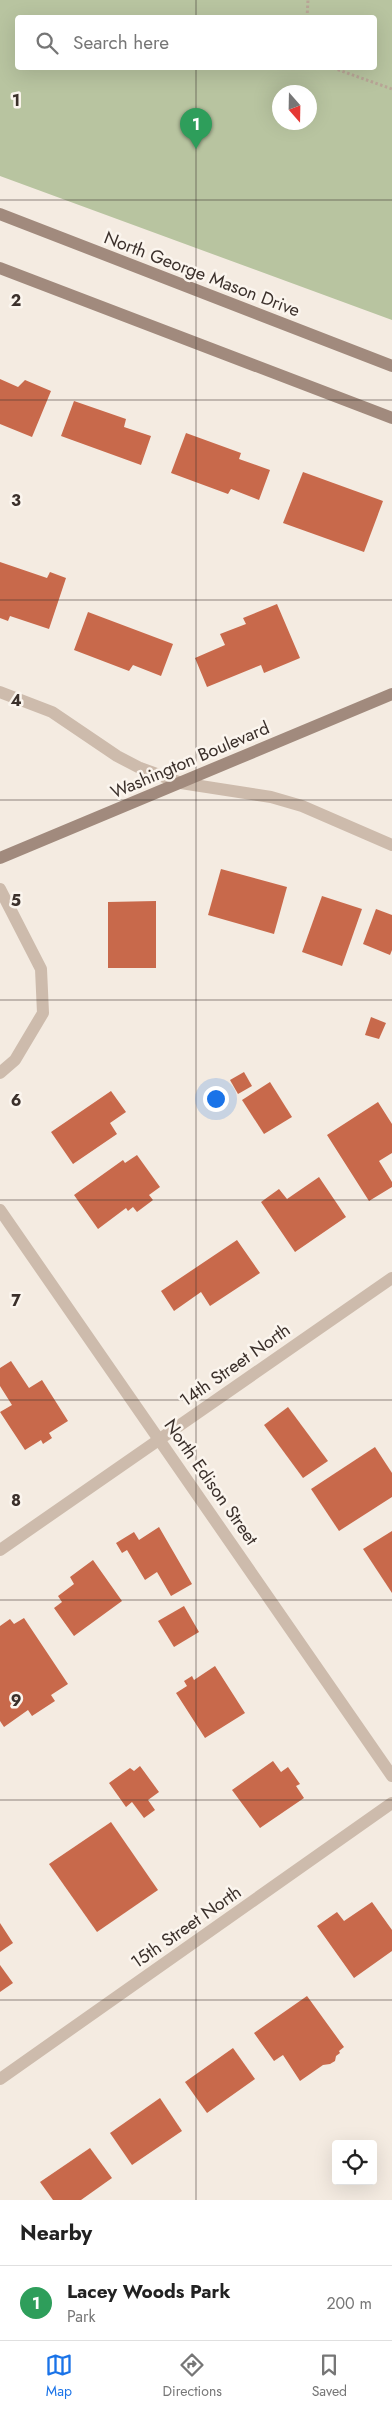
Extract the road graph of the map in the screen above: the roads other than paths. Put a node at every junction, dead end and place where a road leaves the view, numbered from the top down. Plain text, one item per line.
1 (0, 214) edge
2 (0, 268) edge
3 (392, 366) edge
4 (392, 418) edge
5 (0, 692) edge
6 (392, 694) edge
7 (181, 783) junction
8 (392, 845) edge
9 (0, 858) edge
10 (0, 889) edge
11 (0, 1073) edge
12 (0, 1210) edge
13 (392, 1278) edge
14 (160, 1440) junction
15 (0, 1550) edge
16 (392, 1776) edge
17 (392, 1804) edge
18 (0, 2079) edge

1 - 3 main road, North George Mason Drive
2 - 4 main road
5 - 7 street
6 - 7 main road, Washington Boulevard
7 - 8 street
7 - 9 main road, Washington Boulevard
10 - 11 street
12 - 14 street, North Edison Street
13 - 14 street, 14th Street North
14 - 15 street, 14th Street North
14 - 16 street, North Edison Street
17 - 18 street, 15th Street North

